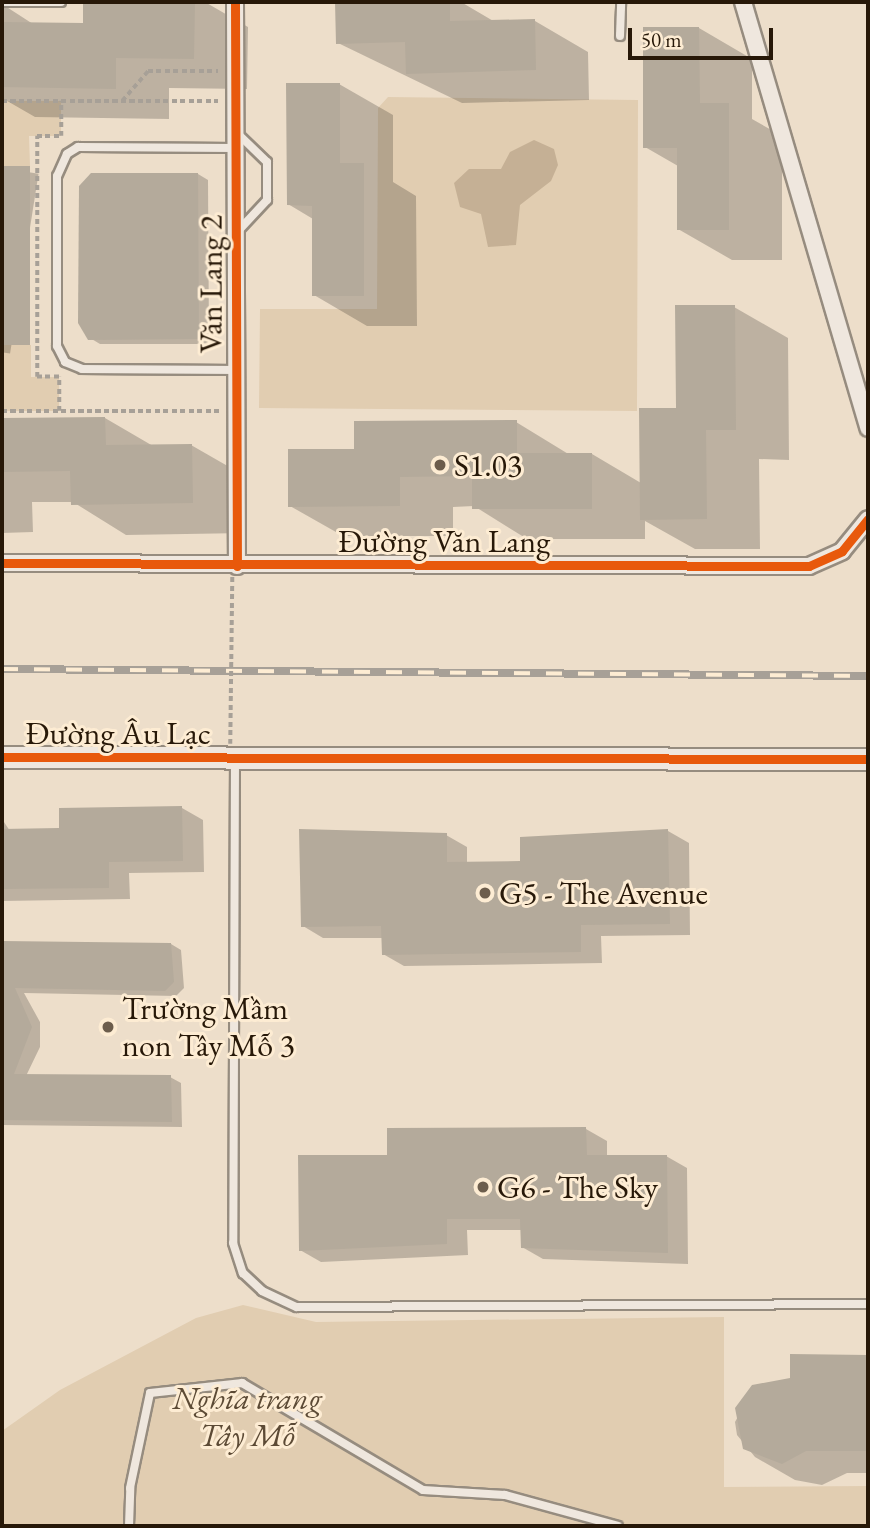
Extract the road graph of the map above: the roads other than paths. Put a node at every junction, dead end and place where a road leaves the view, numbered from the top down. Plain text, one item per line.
1 (2, 2) edge
2 (61, 2) edge
3 (235, 2) edge
4 (621, 2) edge
5 (743, 2) edge
6 (621, 36) dead end
7 (235, 140) junction
8 (236, 233) junction
9 (236, 370) junction
10 (868, 428) edge
11 (868, 519) edge
12 (2, 563) edge
13 (234, 571) junction
14 (233, 751) junction
15 (2, 757) edge
16 (868, 760) edge
17 (868, 1304) edge
18 (129, 1526) edge
19 (618, 1526) edge

1 - 2 lane
3 - 7 street, Văn Lang 2
4 - 6 lane
5 - 10 street
7 - 8 street, Văn Lang 2
7 - 8 lane
7 - 9 lane
8 - 9 street, Văn Lang 2
9 - 13 street, Văn Lang 2
11 - 13 street, Đường Văn Lang
12 - 13 street, Đường Văn Lang
14 - 15 street, Đường Âu Lạc
14 - 16 street, Đường Âu Lạc
14 - 17 lane
18 - 19 lane

